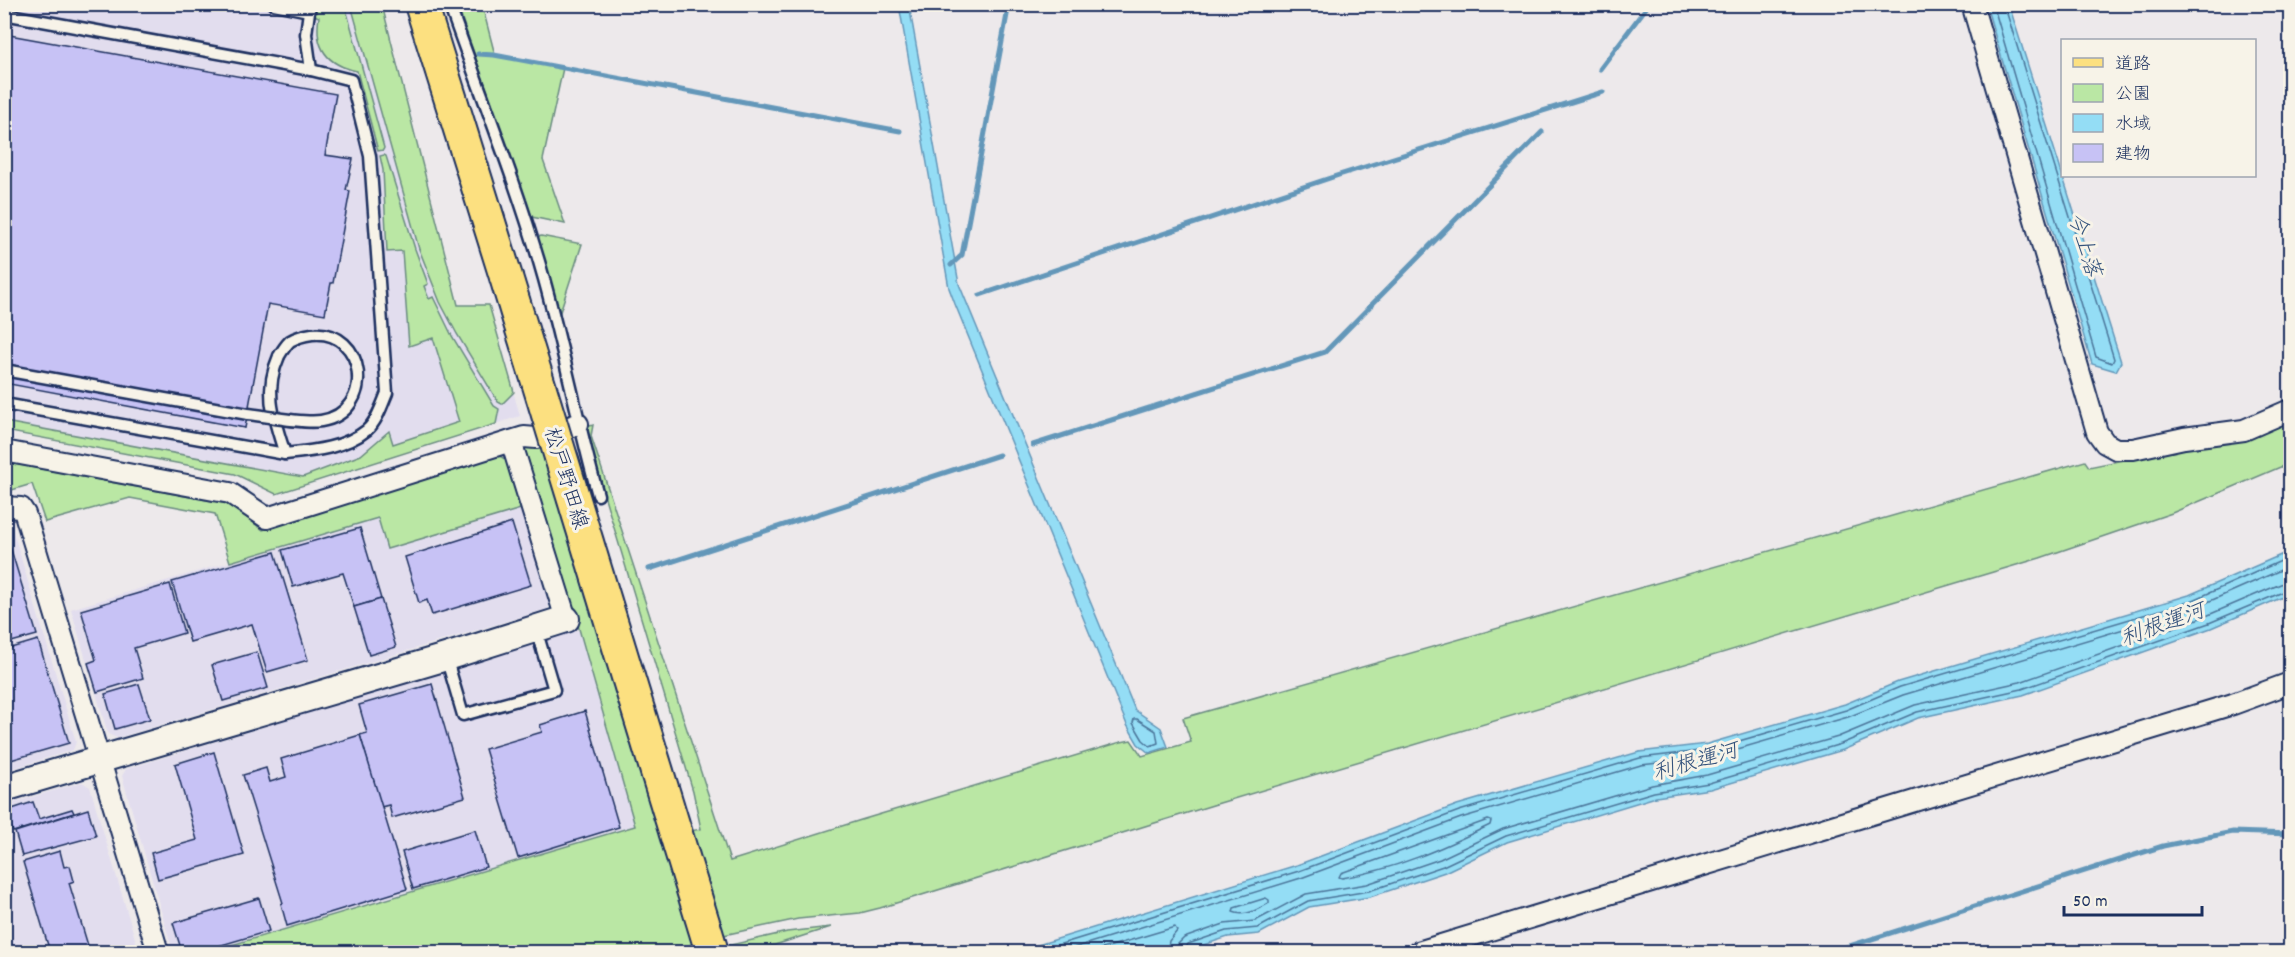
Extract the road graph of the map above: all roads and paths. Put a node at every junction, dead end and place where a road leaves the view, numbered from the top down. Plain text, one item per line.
1 (274, 4) edge
2 (421, 4) edge
3 (448, 4) edge
4 (1972, 4) edge
5 (310, 8) edge
6 (4, 14) edge
7 (311, 70) junction
8 (4, 370) edge
9 (4, 404) edge
10 (2290, 410) edge
11 (578, 424) junction
12 (511, 441) junction
13 (4, 451) edge
14 (285, 454) junction
15 (598, 495) dead end
16 (4, 507) edge
17 (566, 619) joint
18 (536, 629) junction
19 (446, 657) junction
20 (2290, 683) edge
21 (98, 759) junction
22 (4, 788) edge
23 (158, 952) edge
24 (712, 952) edge
25 (1418, 952) edge

1 - 5 lane
2 - 24 main road, 松戸野田線, bridge
3 - 11 lane
4 - 10 street
5 - 7 lane
6 - 7 lane
7 - 14 lane
8 - 14 lane, bridge
9 - 14 lane
11 - 12 street
11 - 15 lane
12 - 13 street
12 - 17 street
16 - 21 street
17 - 18 street
18 - 19 street
18 - 19 lane
19 - 21 street
20 - 25 street
21 - 22 street
21 - 23 street

